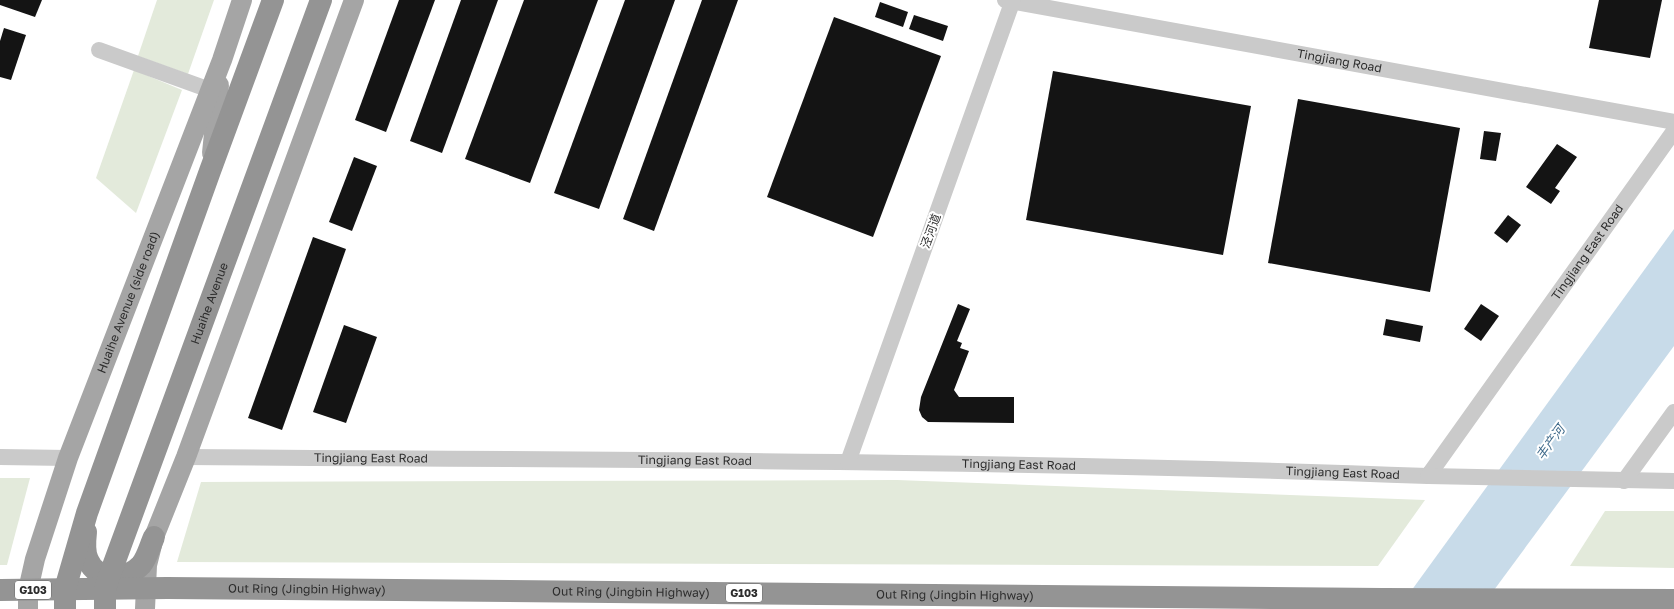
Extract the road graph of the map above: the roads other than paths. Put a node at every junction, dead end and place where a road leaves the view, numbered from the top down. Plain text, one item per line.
1 (242, 0) edge
2 (274, 0) edge
3 (321, 0) edge
4 (354, 0) edge
5 (1010, 0) edge
6 (99, 50) dead end
7 (222, 60) junction
8 (210, 90) junction
9 (1674, 122) edge
10 (1674, 132) edge
11 (210, 170) junction
12 (1674, 412) edge
13 (0, 457) edge
14 (186, 457) junction
15 (68, 458) junction
16 (848, 462) junction
17 (1428, 476) junction
18 (1624, 481) junction
19 (1674, 482) edge
20 (87, 513) junction
21 (154, 537) junction
22 (0, 590) edge
23 (106, 592) edge
24 (65, 599) edge
25 (145, 599) edge
26 (28, 600) edge
27 (1674, 600) edge

1 - 7 main road, Huaihe Avenue (side road)
2 - 11 highway
3 - 23 highway, Huaihe Avenue
4 - 14 main road
5 - 9 street, Tingjiang Road
5 - 16 street, 泾河道
6 - 8 street
7 - 8 main road, Huaihe Avenue (side road)
7 - 11 main road
8 - 15 main road, Huaihe Avenue (side road)
10 - 17 street, Tingjiang East Road
11 - 20 highway
12 - 18 street
13 - 15 street
14 - 16 street, Tingjiang East Road
14 - 21 main road
15 - 26 main road, Huaihe Avenue (side road)
16 - 17 street, Tingjiang East Road
17 - 18 street
18 - 19 street
20 - 23 highway
20 - 24 highway
21 - 23 highway
21 - 25 main road
22 - 26 highway, Out Ring (Jingbin Highway) / G103
23 - 24 highway, Out Ring (Jingbin Highway) / G103
23 - 25 highway, Out Ring (Jingbin Highway) / G103
24 - 26 highway, Out Ring (Jingbin Highway) / G103
25 - 27 highway, Out Ring (Jingbin Highway) / G103

